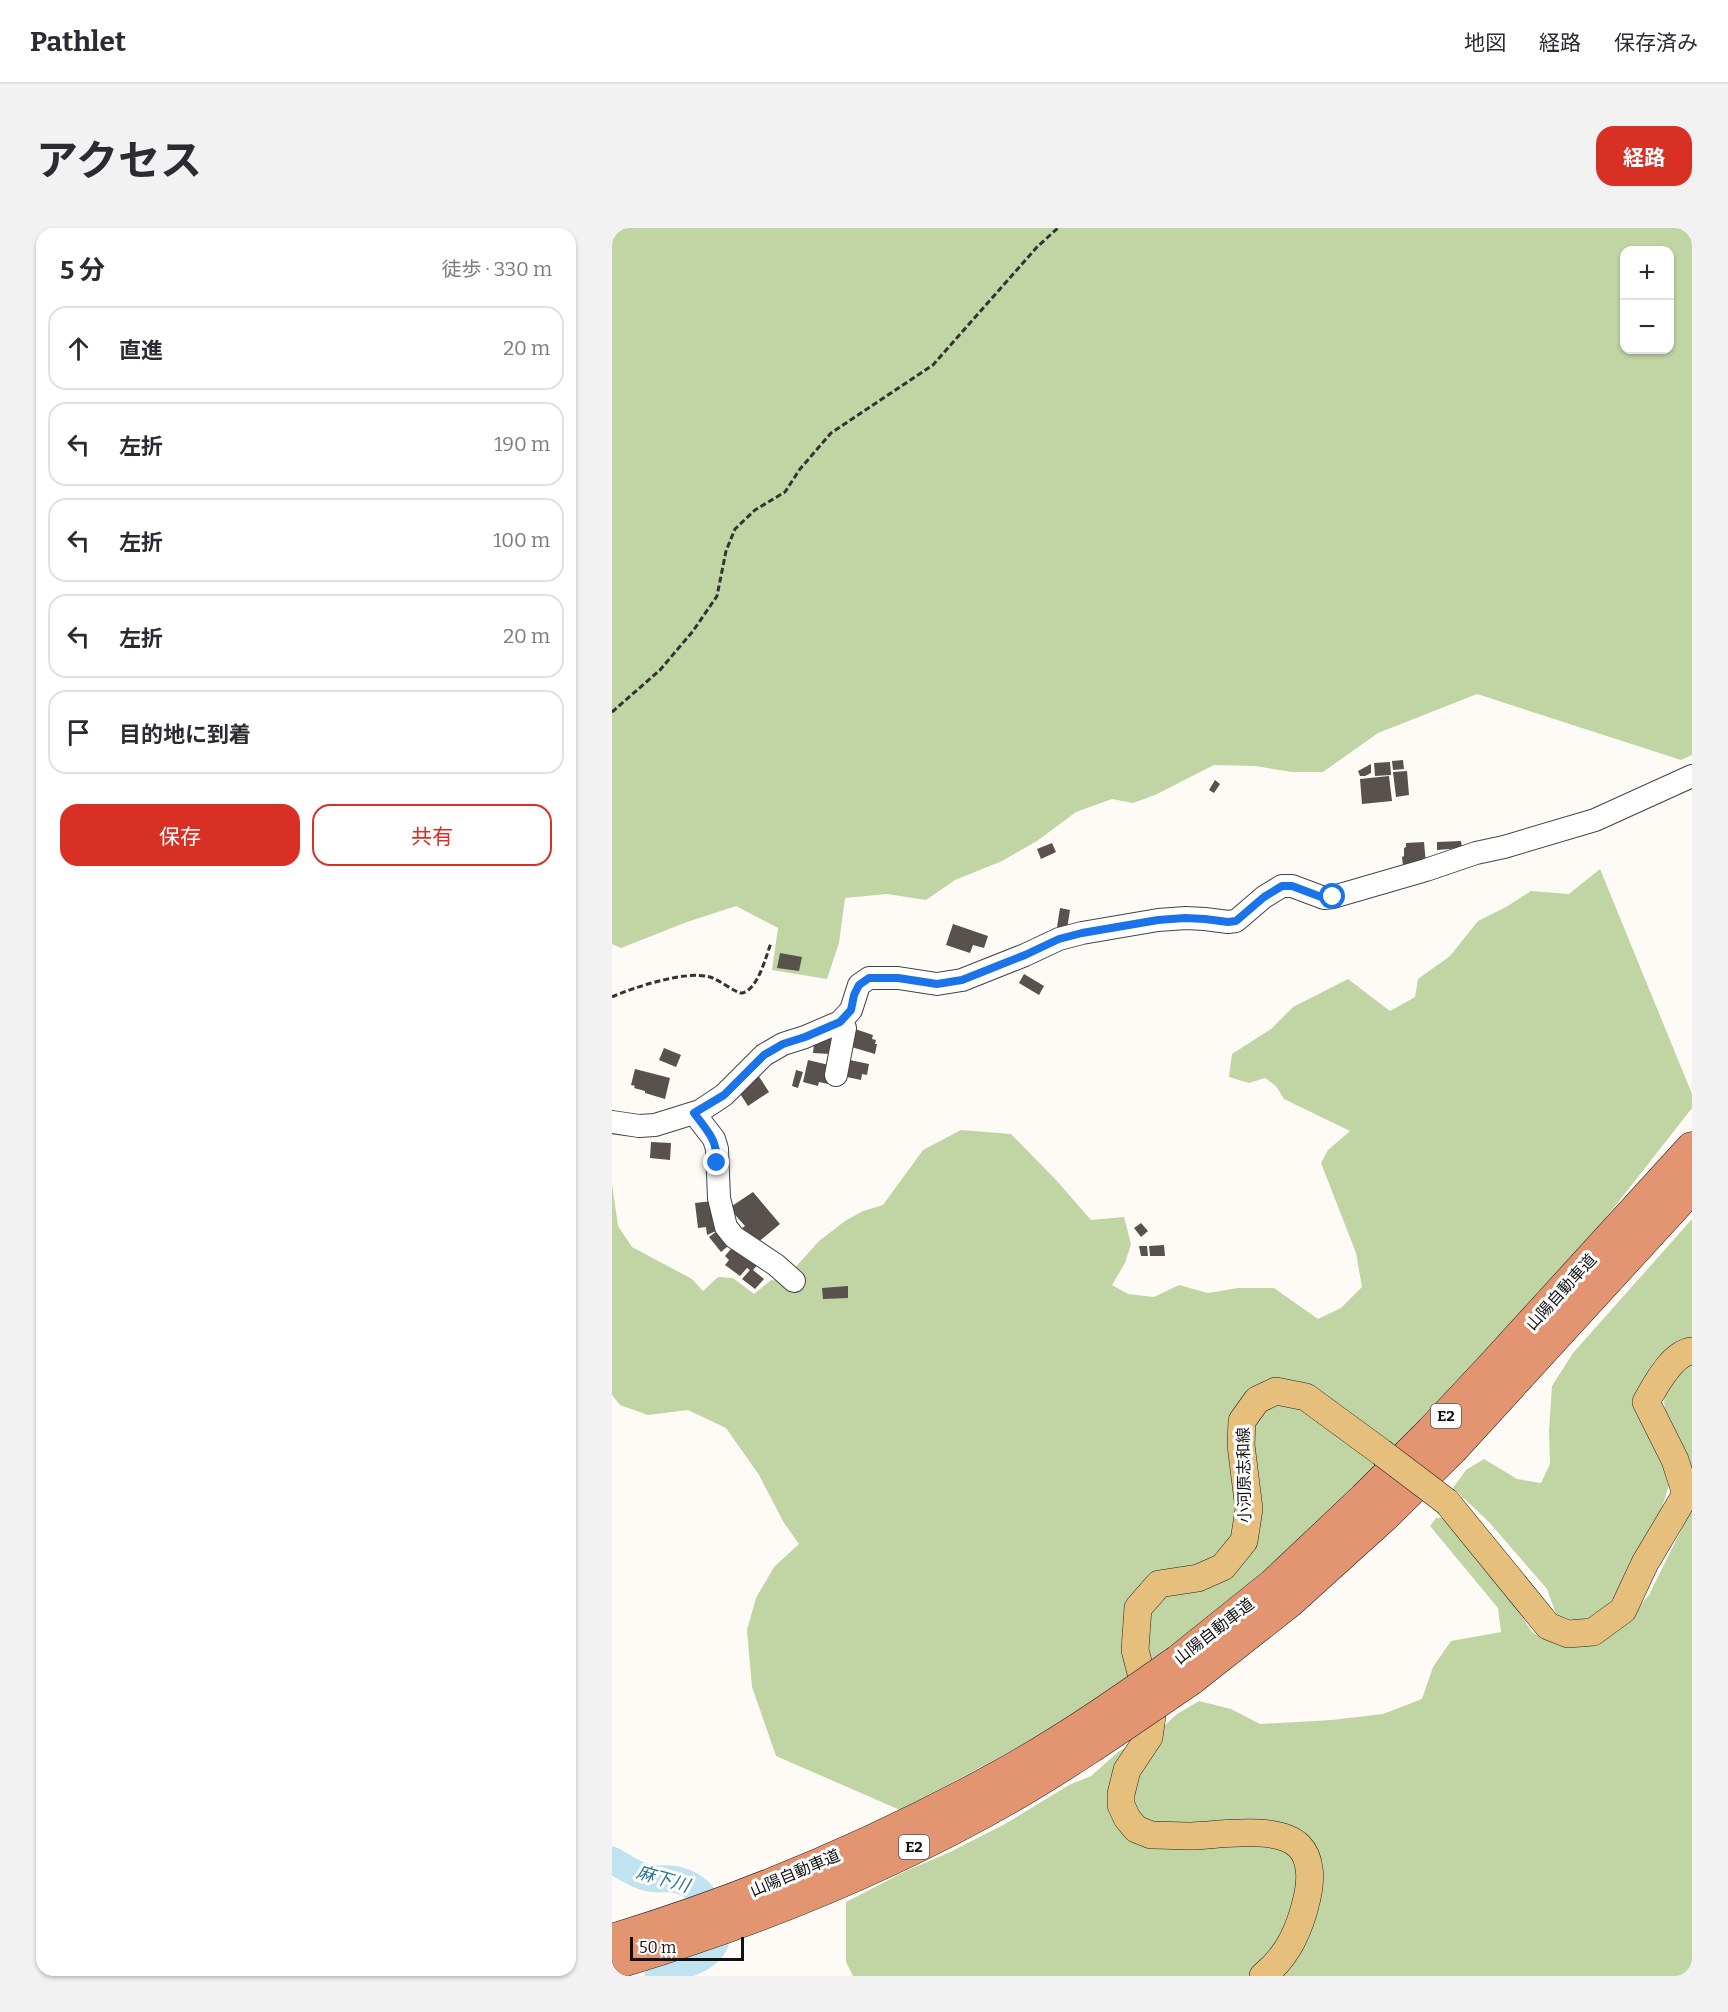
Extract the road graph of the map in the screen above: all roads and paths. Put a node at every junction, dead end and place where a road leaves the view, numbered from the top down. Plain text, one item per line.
1 (1058, 228) edge
2 (612, 712) edge
3 (1692, 776) edge
4 (771, 943) dead end
5 (612, 997) edge
6 (840, 1022) junction
7 (836, 1075) dead end
8 (694, 1113) junction
9 (612, 1122) edge
10 (1692, 1148) edge
11 (1692, 1187) edge
12 (794, 1281) dead end
13 (1692, 1352) edge
14 (1185, 1670) junction
15 (612, 1940) edge
16 (612, 1965) edge
17 (1263, 1976) edge

1 - 2 path
3 - 6 street
4 - 5 path
6 - 7 street
6 - 8 street
8 - 9 street
8 - 12 street
10 - 14 highway, 山陽自動車道 / E2
11 - 14 highway, 山陽自動車道 / E2
13 - 17 main road, 小河原志和線, bridge
14 - 15 highway, 山陽自動車道 / E2, bridge
14 - 16 highway, 山陽自動車道 / E2, bridge

